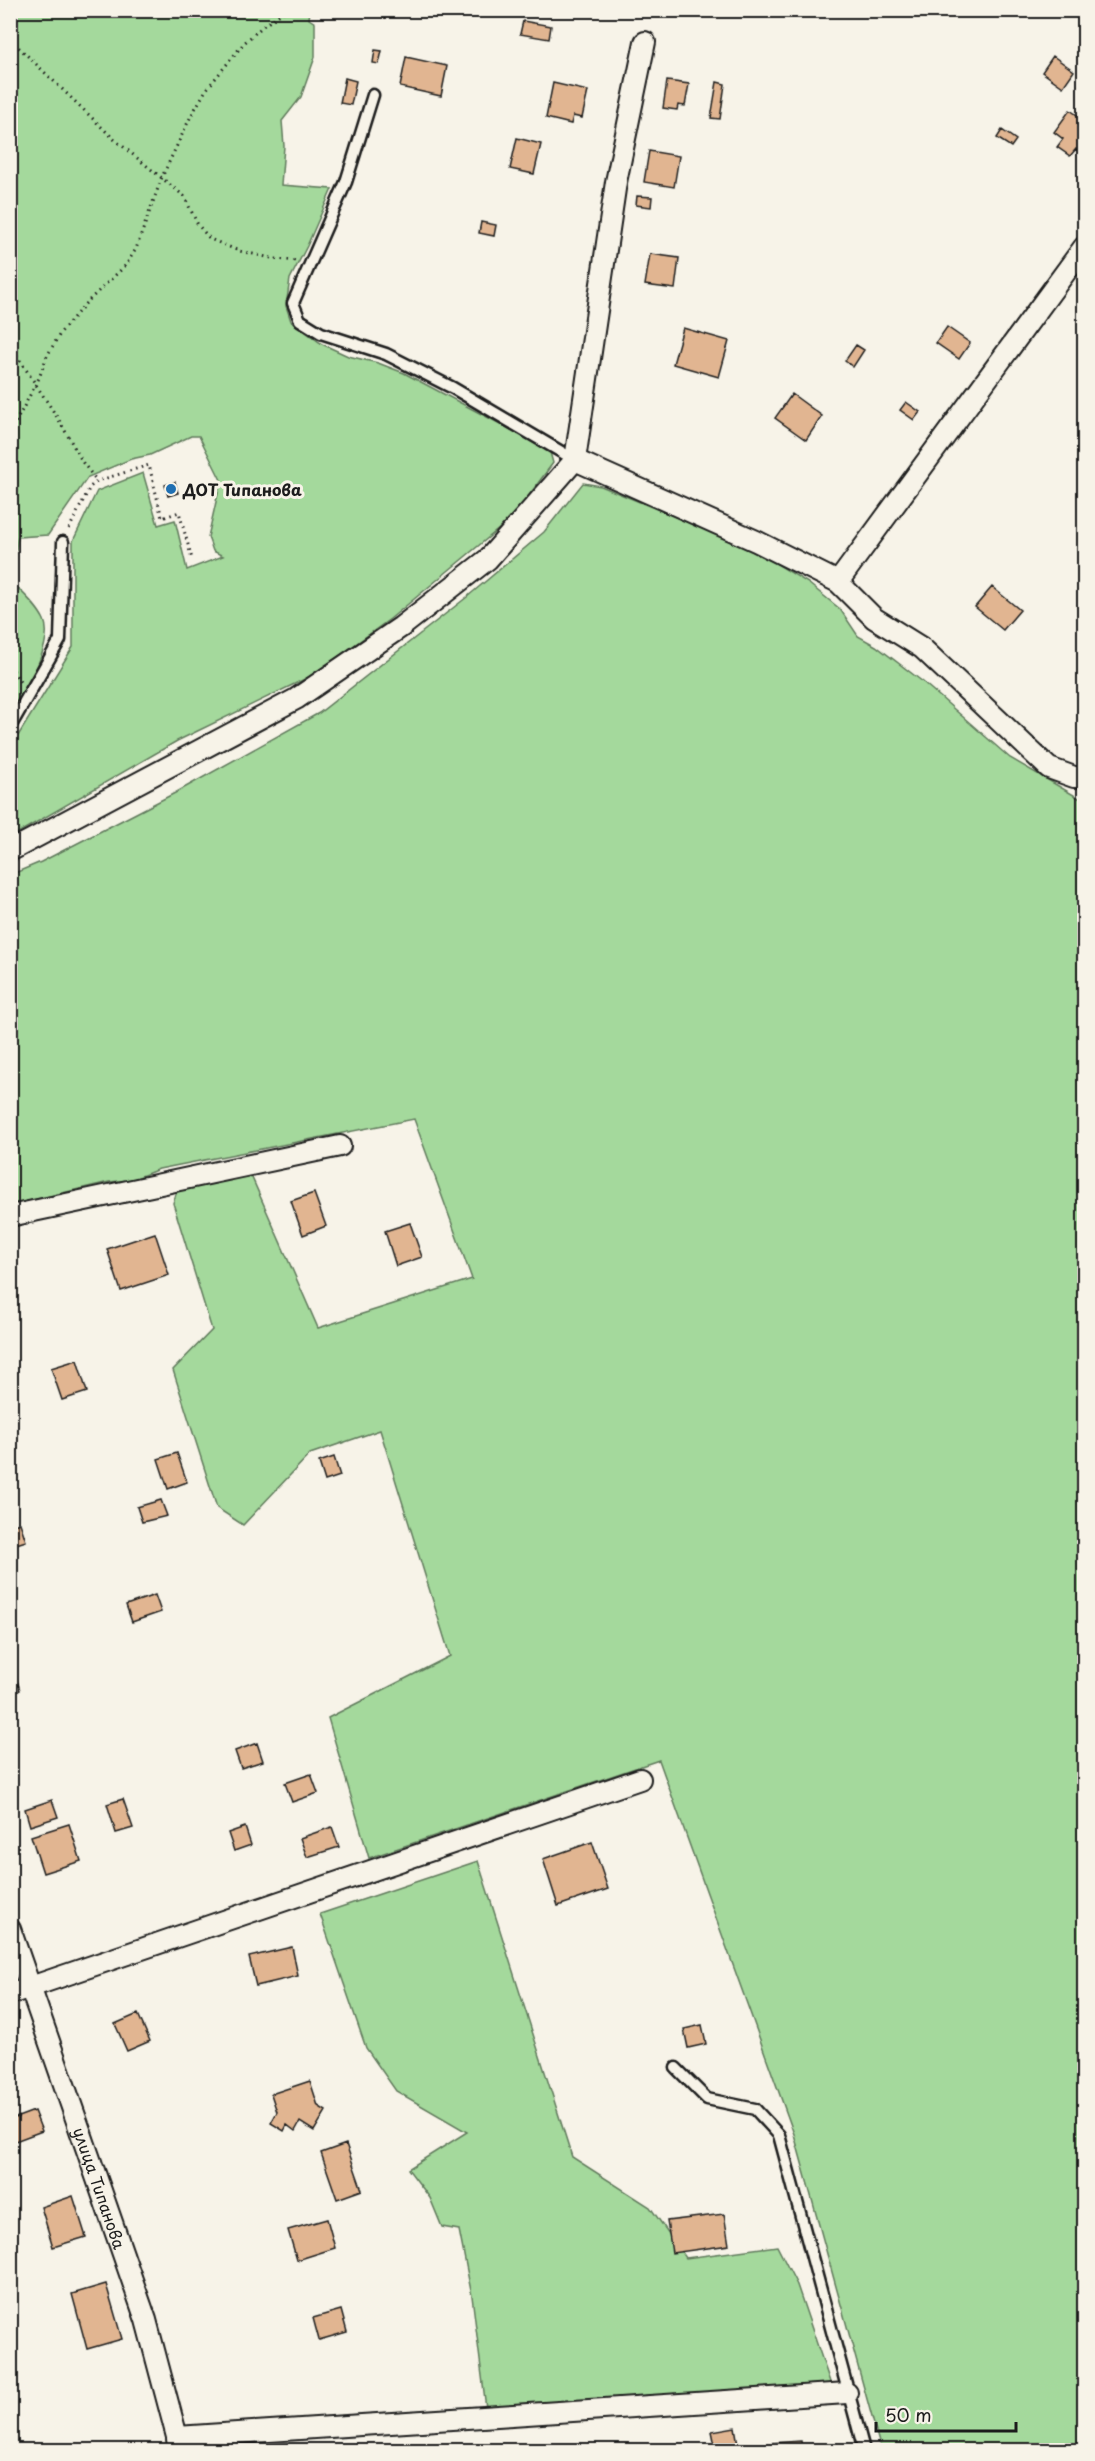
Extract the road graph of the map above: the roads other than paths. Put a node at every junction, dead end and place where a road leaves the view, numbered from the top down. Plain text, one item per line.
1 (645, 42) dead end
2 (373, 95) dead end
3 (1084, 248) edge
4 (575, 460) junction
5 (63, 542) road end
6 (838, 582) junction
7 (10, 727) edge
8 (1084, 777) edge
9 (10, 851) edge
10 (340, 1146) dead end
11 (10, 1216) edge
12 (639, 1779) dead end
13 (10, 1929) edge
14 (31, 1988) junction
15 (10, 1994) edge
16 (676, 2068) dead end
17 (847, 2392) junction
18 (178, 2444) edge
19 (864, 2451) edge

1 - 4 street
2 - 4 lane
3 - 6 street
4 - 6 street
4 - 9 street
5 - 7 lane
6 - 8 street
10 - 11 street
12 - 14 street
13 - 14 street, улица Типанова
14 - 15 street
14 - 18 street, улица Типанова
16 - 17 lane
17 - 18 street
17 - 19 lane

